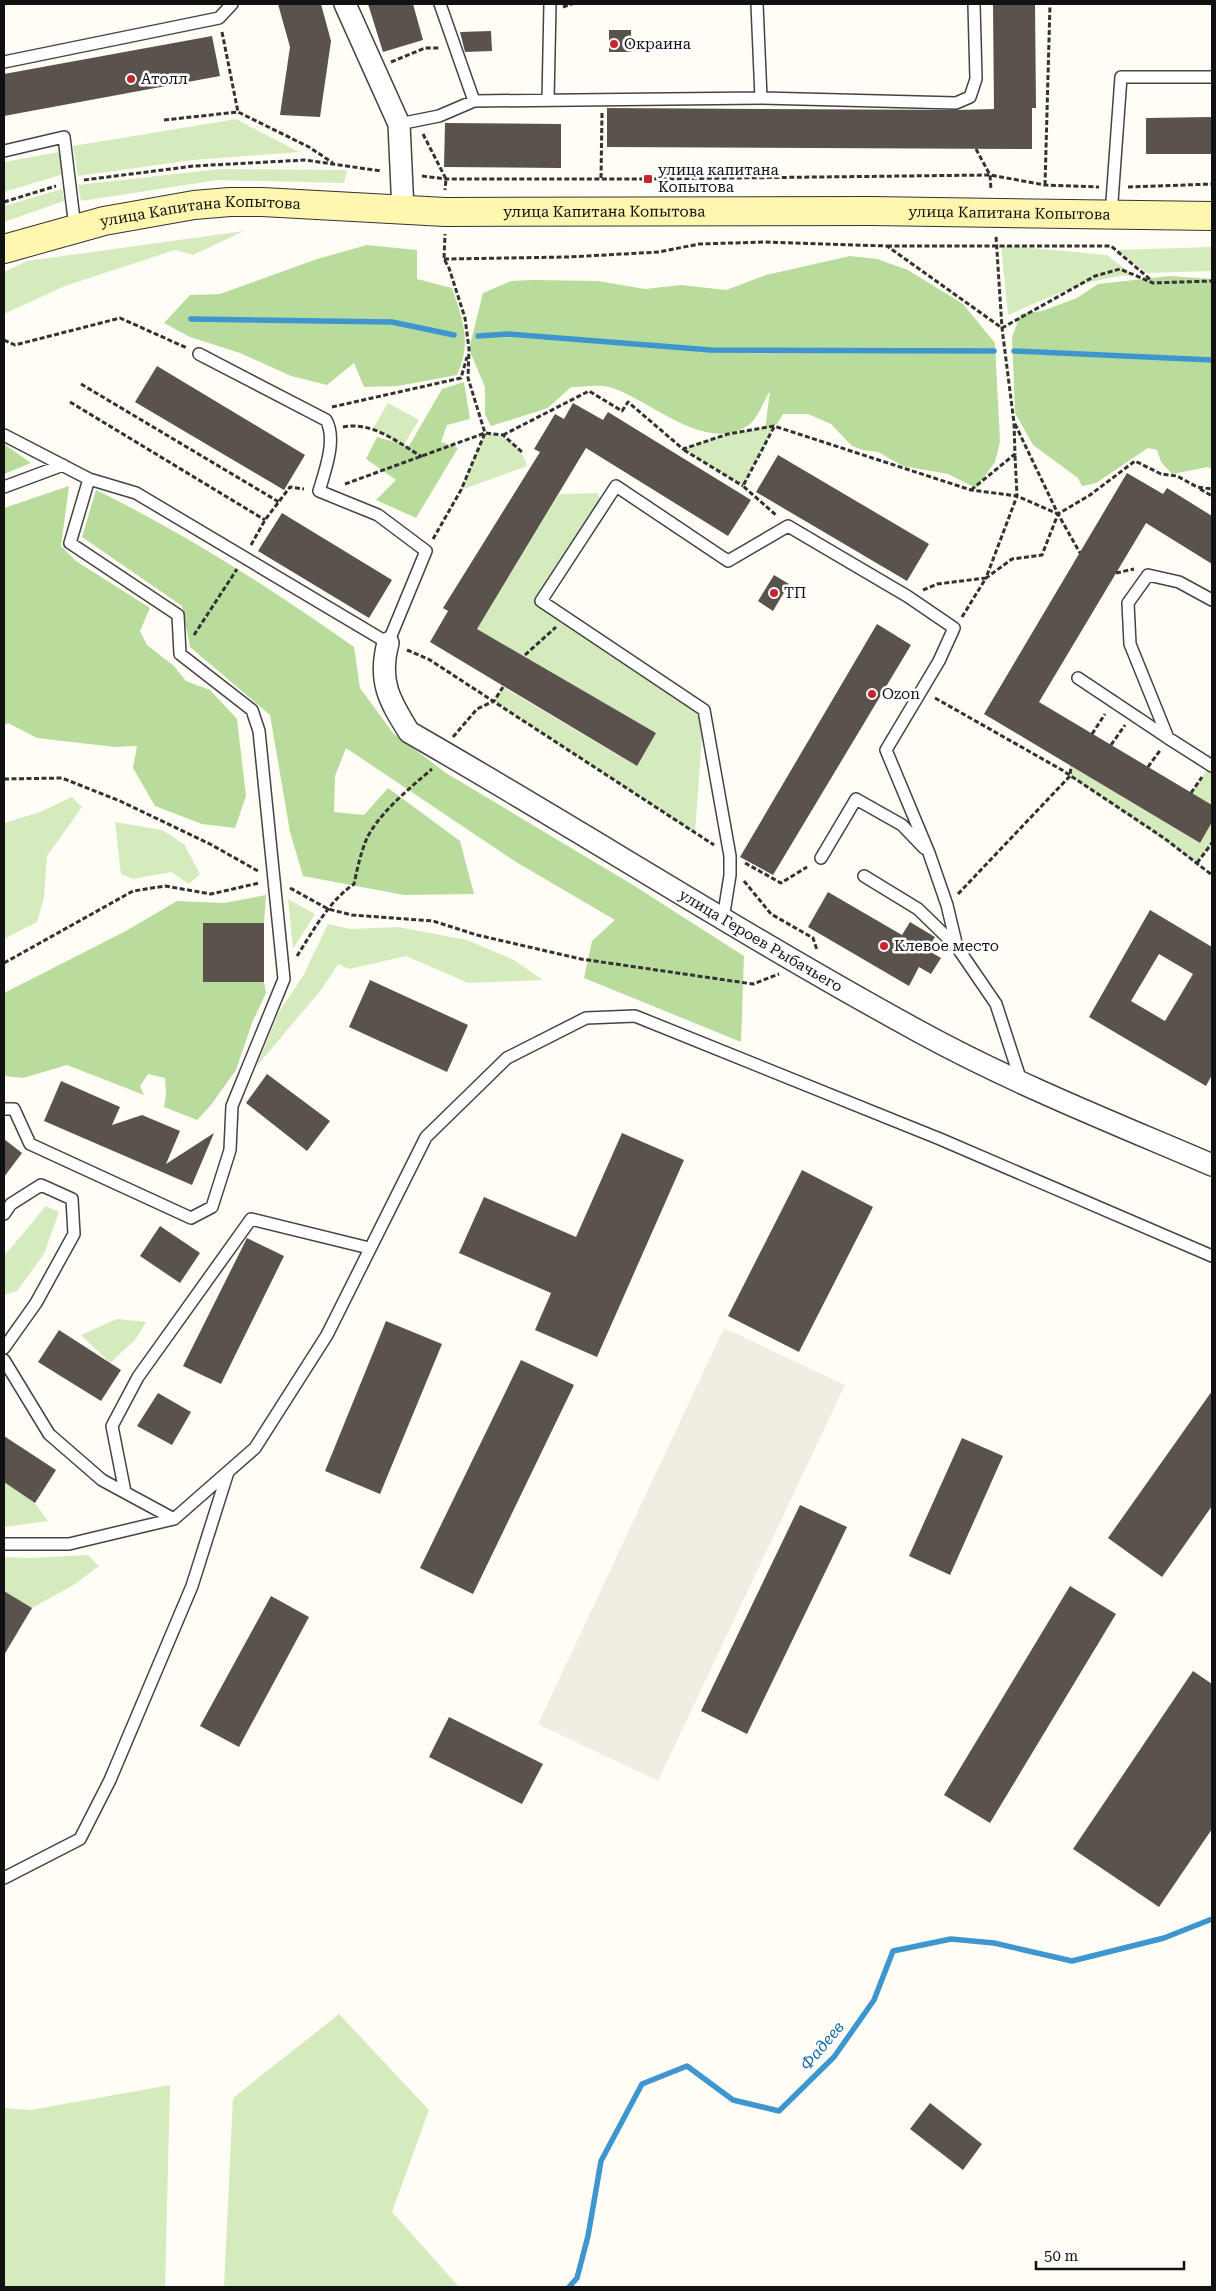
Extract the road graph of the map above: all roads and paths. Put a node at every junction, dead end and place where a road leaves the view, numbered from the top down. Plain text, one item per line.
1 (232, 4) edge
2 (345, 4) edge
3 (440, 4) edge
4 (550, 4) edge
5 (756, 4) edge
6 (974, 4) edge
7 (1050, 4) edge
8 (219, 18) junction
9 (456, 48) junction
10 (4, 62) edge
11 (390, 62) dead end
12 (1212, 76) edge
13 (761, 98) junction
14 (548, 100) junction
15 (602, 100) junction
16 (474, 101) junction
17 (238, 112) junction
18 (164, 120) dead end
19 (398, 124) junction
20 (4, 151) edge
21 (336, 164) junction
22 (401, 173) junction
23 (601, 178) junction
24 (69, 182) junction
25 (1212, 184) edge
26 (1044, 185) junction
27 (1112, 187) junction
28 (4, 202) edge
29 (403, 211) junction
30 (1111, 216) junction
31 (1212, 216) edge
32 (75, 228) junction
33 (997, 245) junction
34 (887, 246) junction
35 (4, 249) edge
36 (1212, 281) edge
37 (1153, 283) junction
38 (1002, 328) junction
39 (4, 340) edge
40 (469, 349) junction
41 (199, 354) joint
42 (81, 384) dead end
43 (70, 402) dead end
44 (313, 414) junction
45 (1014, 423) junction
46 (774, 426) junction
47 (331, 429) junction
48 (485, 433) junction
49 (4, 435) edge
50 (503, 435) junction
51 (683, 449) junction
52 (523, 453) dead end
53 (1015, 454) junction
54 (422, 457) junction
55 (63, 465) junction
56 (89, 479) junction
57 (743, 486) junction
58 (4, 487) edge
59 (1197, 487) junction
60 (1212, 489) edge
61 (971, 490) junction
62 (318, 491) junction
63 (1017, 496) junction
64 (1212, 496) edge
65 (279, 502) junction
66 (1058, 514) junction
67 (265, 520) junction
68 (788, 526) junction
69 (426, 550) junction
70 (1080, 553) dead end
71 (244, 557) junction
72 (1136, 569) dead end
73 (1116, 573) dead end
74 (986, 578) junction
75 (907, 596) junction
76 (1212, 600) edge
77 (566, 618) junction
78 (954, 628) junction
79 (388, 643) junction
80 (180, 654) junction
81 (525, 655) dead end
82 (1078, 678) dead end
83 (503, 687) dead end
84 (922, 691) junction
85 (494, 701) junction
86 (1113, 701) junction
87 (1133, 714) junction
88 (1092, 734) dead end
89 (1168, 738) junction
90 (1111, 745) dead end
91 (441, 759) junction
92 (1071, 766) dead end
93 (1212, 766) edge
94 (1148, 767) dead end
95 (1070, 776) junction
96 (4, 779) edge
97 (1212, 843) edge
98 (929, 853) junction
99 (730, 856) junction
100 (821, 858) dead end
101 (1197, 863) junction
102 (807, 866) dead end
103 (1212, 875) edge
104 (864, 876) dead end
105 (274, 879) junction
106 (948, 905) junction
107 (328, 909) junction
108 (723, 919) junction
109 (957, 947) junction
110 (4, 963) edge
111 (803, 966) junction
112 (284, 978) junction
113 (826, 979) junction
114 (1021, 1081) junction
115 (4, 1109) edge
116 (1212, 1165) edge
117 (4, 1214) edge
118 (369, 1248) junction
119 (1212, 1256) edge
120 (4, 1348) edge
121 (4, 1360) edge
122 (229, 1471) junction
123 (125, 1492) junction
124 (174, 1519) junction
125 (4, 1544) edge
126 (4, 1878) edge

1 - 8 lane
2 - 19 street
3 - 9 lane
4 - 14 lane
5 - 13 lane
6 - 13 lane
7 - 26 path
8 - 10 lane
8 - 17 path
9 - 11 path
9 - 16 lane
12 - 27 lane
13 - 15 lane
14 - 15 lane
14 - 16 lane
15 - 23 path
16 - 19 lane
17 - 18 path
17 - 21 path
19 - 22 street
20 - 24 lane
21 - 22 path
21 - 24 path
22 - 23 path
22 - 29 street
23 - 26 path
24 - 28 path
24 - 32 lane
25 - 27 path
26 - 27 path
27 - 30 lane
29 - 30 main road, улица Капитана Копытова
29 - 32 main road, улица Капитана Копытова
30 - 31 main road, улица Капитана Копытова
32 - 35 main road, улица Капитана Копытова
33 - 34 path
33 - 37 path
33 - 38 path
34 - 38 path
34 - 40 path
36 - 37 path
37 - 38 path
38 - 45 path
39 - 41 path
40 - 44 path
40 - 48 path
41 - 44 lane
42 - 65 path
43 - 67 path
44 - 47 lane
45 - 53 path
45 - 66 path
46 - 51 path
46 - 57 path
46 - 61 path
47 - 54 path
47 - 62 lane
48 - 50 path
48 - 54 path
48 - 69 path
49 - 55 lane
50 - 51 path
50 - 52 path
51 - 57 path
53 - 61 path
53 - 63 path
54 - 62 path
55 - 56 lane
55 - 58 lane
56 - 71 lane
56 - 80 lane
57 - 68 path
59 - 60 path
59 - 64 path
59 - 66 path
61 - 63 path
62 - 65 path
62 - 69 lane
63 - 66 path
63 - 74 path
65 - 67 path
66 - 70 path
66 - 74 path
67 - 71 path
68 - 75 lane
68 - 77 lane
69 - 79 lane
71 - 79 lane
71 - 80 path
72 - 73 path
74 - 75 path
74 - 78 path
75 - 78 lane
76 - 89 lane
77 - 81 path
77 - 99 lane
78 - 84 lane
79 - 85 path
79 - 91 street, улица Героев Рыбачьего
80 - 105 lane
82 - 86 lane
83 - 85 path
84 - 95 path
84 - 98 lane
85 - 91 path
85 - 99 path
86 - 87 lane
86 - 88 path
87 - 89 lane
87 - 90 path
89 - 93 lane
89 - 94 path
91 - 107 path
91 - 108 street, улица Героев Рыбачьего
92 - 95 path
95 - 101 path
95 - 106 path
96 - 105 path
97 - 101 path
98 - 100 lane
98 - 106 lane
99 - 102 path
99 - 108 lane
99 - 113 path
101 - 103 path
104 - 109 lane
105 - 107 path
105 - 110 path
105 - 112 lane
106 - 109 lane
107 - 111 path
107 - 112 path
108 - 111 street, улица Героев Рыбачьего
109 - 114 lane
111 - 113 street, улица Героев Рыбачьего
112 - 115 lane
113 - 114 street, улица Героев Рыбачьего
114 - 116 street, улица Героев Рыбачьего
117 - 120 lane
118 - 119 lane
118 - 122 lane
118 - 123 lane
121 - 123 lane
122 - 124 lane
122 - 126 lane
123 - 124 lane
124 - 125 lane

